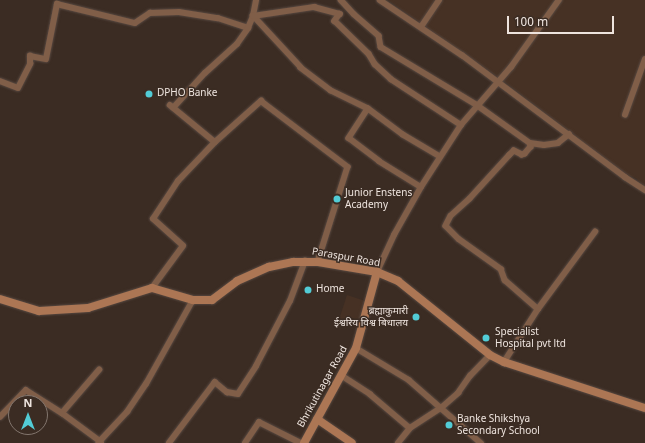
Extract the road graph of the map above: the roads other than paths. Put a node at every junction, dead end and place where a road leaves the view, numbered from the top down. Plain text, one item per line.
1 (256, 0) edge
2 (341, 0) edge
3 (380, 0) edge
4 (439, 0) edge
5 (558, 0) edge
6 (253, 16) junction
7 (421, 27) junction
8 (248, 28) junction
9 (645, 59) edge
10 (0, 81) edge
11 (497, 82) junction
12 (477, 106) junction
13 (368, 109) junction
14 (625, 115) dead end
15 (461, 125) junction
16 (569, 134) junction
17 (215, 142) junction
18 (530, 143) junction
19 (440, 158) junction
20 (421, 187) junction
21 (645, 190) edge
22 (595, 232) dead end
23 (305, 261) junction
24 (318, 262) junction
25 (377, 272) junction
26 (152, 288) junction
27 (0, 299) edge
28 (193, 300) junction
29 (538, 309) junction
30 (356, 348) junction
31 (490, 355) junction
32 (504, 362) junction
33 (99, 370) dead end
34 (341, 375) junction
35 (441, 408) junction
36 (645, 408) edge
37 (62, 413) junction
38 (0, 418) edge
39 (317, 419) junction
40 (410, 428) junction
41 (100, 442) edge
42 (169, 443) edge
43 (245, 443) edge
44 (302, 443) edge
45 (352, 443) edge
46 (398, 443) edge
47 (481, 443) edge

1 - 6 street
2 - 12 street
3 - 7 street
4 - 7 street
5 - 11 street
6 - 8 street
6 - 13 street
6 - 15 street
7 - 11 street
8 - 10 street
8 - 17 street
9 - 14 street
11 - 12 street
11 - 16 street
12 - 15 street
12 - 18 street
13 - 19 street
13 - 20 street
15 - 19 street
16 - 18 street
16 - 21 street
17 - 24 street
17 - 26 street
18 - 29 street
19 - 20 street
20 - 25 street
22 - 29 street
23 - 24 street, Paraspur Road
23 - 28 street, Paraspur Road
23 - 42 street
24 - 25 street, Paraspur Road
25 - 30 street, Bhrikutinagar Road
25 - 31 street, Paraspur Road
26 - 27 street
26 - 28 street, Paraspur Road
28 - 41 street
29 - 32 street
30 - 34 street, Bhrikutinagar Road
30 - 35 street
31 - 32 street, Paraspur Road
31 - 35 street
32 - 36 street, Paraspur Road
33 - 37 street
34 - 39 street, Bhrikutinagar Road
34 - 40 street
35 - 40 street
35 - 47 street
37 - 38 street
37 - 41 street
39 - 44 street, Bhrikutinagar Road
39 - 45 street
40 - 46 street
43 - 44 street

